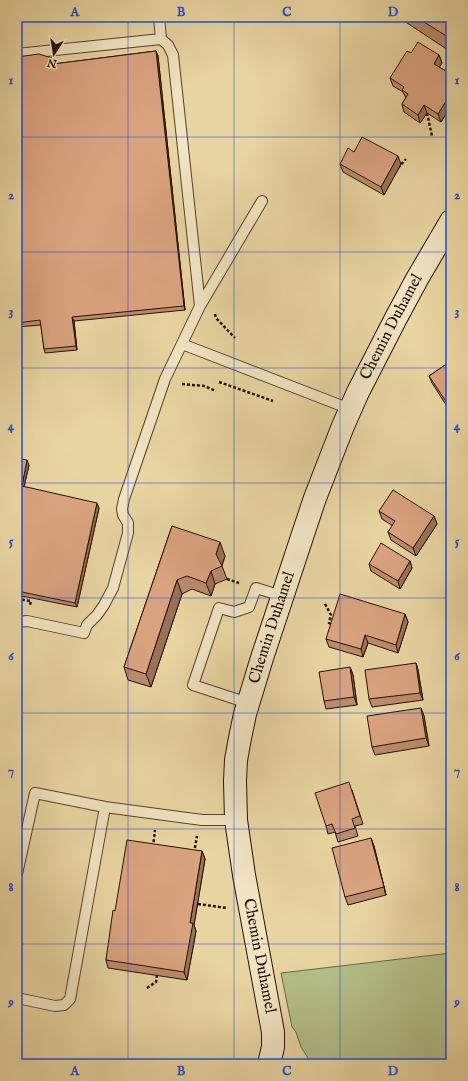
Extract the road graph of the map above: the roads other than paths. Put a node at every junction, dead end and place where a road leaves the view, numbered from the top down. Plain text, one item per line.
1 (159, 17) edge
2 (161, 39) junction
3 (17, 54) edge
4 (262, 200) dead end
5 (451, 221) edge
6 (200, 306) junction
7 (182, 344) junction
8 (350, 409) junction
9 (282, 596) junction
10 (17, 622) edge
11 (248, 703) junction
12 (105, 807) junction
13 (236, 820) junction
14 (21, 836) edge
15 (17, 874) edge
16 (17, 998) edge
17 (269, 1064) edge

1 - 2 lane
2 - 3 lane
2 - 6 lane
4 - 6 lane
5 - 8 street, Chemin Duhamel
6 - 7 lane
7 - 8 lane
7 - 10 lane
8 - 9 street, Chemin Duhamel
9 - 11 street, Chemin Duhamel
9 - 11 lane
11 - 13 street, Chemin Duhamel
12 - 13 lane
12 - 14 lane
12 - 16 lane
13 - 17 street, Chemin Duhamel
14 - 15 lane

